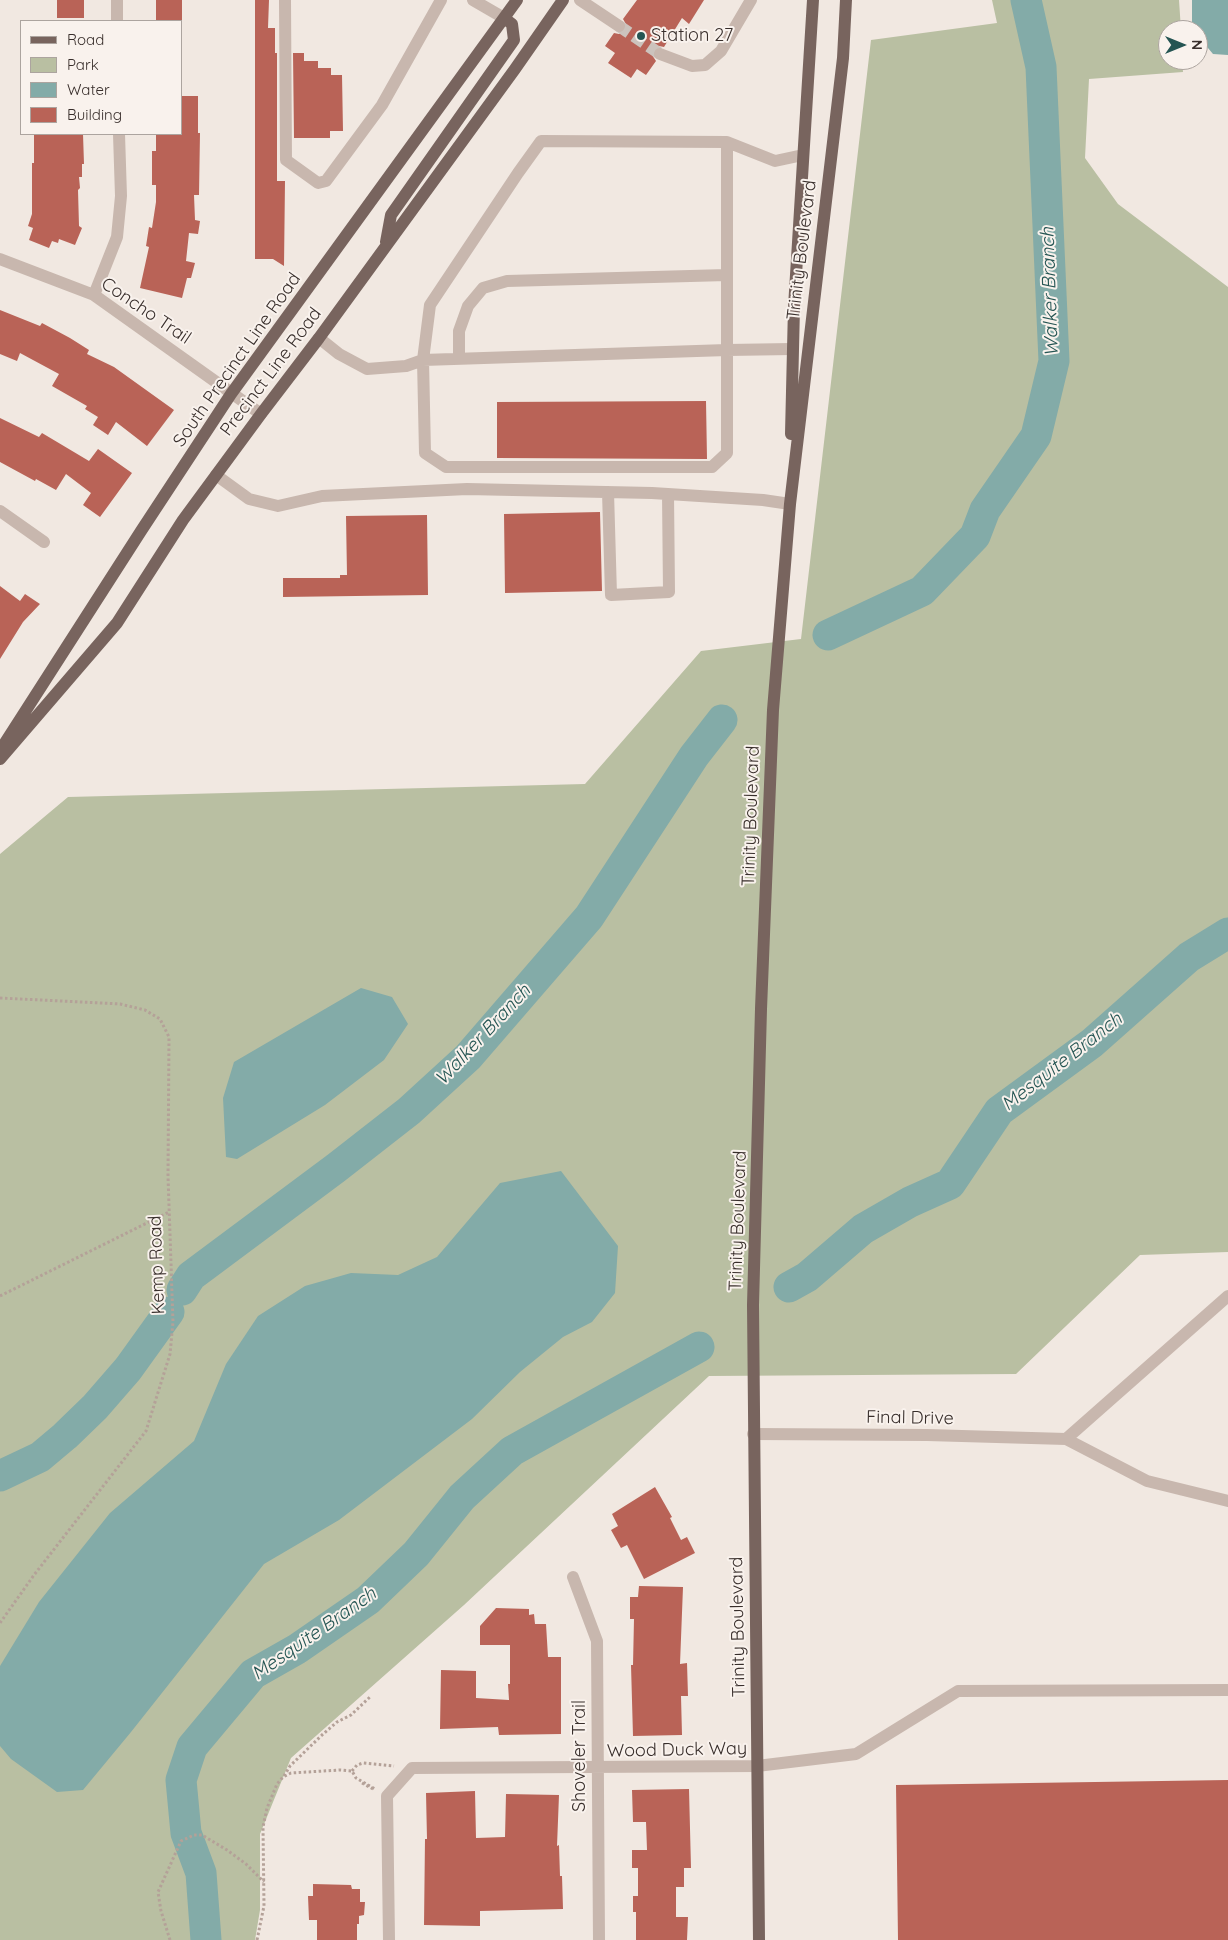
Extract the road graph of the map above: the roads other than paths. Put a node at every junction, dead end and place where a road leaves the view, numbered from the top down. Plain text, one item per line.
1 (117, 0) edge
2 (285, 0) edge
3 (441, 0) edge
4 (473, 0) edge
5 (517, 0) edge
6 (563, 0) edge
7 (580, 0) edge
8 (751, 0) edge
9 (813, 0) edge
10 (846, 0) edge
11 (504, 18) junction
12 (117, 20) edge
13 (619, 26) tunnel mouth
14 (660, 54) tunnel mouth
15 (119, 135) edge
16 (727, 142) junction
17 (803, 155) junction
18 (385, 247) junction
19 (0, 259) edge
20 (727, 275) junction
21 (94, 295) junction
22 (319, 338) junction
23 (792, 349) junction
24 (726, 350) junction
25 (459, 359) junction
26 (423, 360) junction
27 (231, 394) junction
28 (261, 414) junction
29 (216, 475) junction
30 (608, 492) junction
31 (668, 494) junction
32 (790, 504) junction
33 (0, 511) edge
34 (44, 542) dead end
35 (0, 750) edge
36 (0, 759) edge
37 (1228, 1296) edge
38 (753, 1434) junction
39 (1066, 1439) junction
40 (1228, 1501) edge
41 (573, 1577) dead end
42 (1228, 1690) edge
43 (757, 1766) junction
44 (598, 1768) junction
45 (389, 1940) edge
46 (599, 1940) edge
47 (759, 1940) edge

1 - 12 street
2 - 3 street
4 - 11 street
5 - 11 main road, South Precinct Line Road
6 - 18 main road, Precinct Line Road
7 - 13 street
8 - 14 street
9 - 17 main road, Trinity Boulevard
10 - 32 main road, Trinity Boulevard
11 - 18 main road
11 - 27 main road, South Precinct Line Road
15 - 21 street
16 - 17 street
16 - 20 street
16 - 26 street
17 - 23 main road, Trinity Boulevard
18 - 22 main road, Precinct Line Road
19 - 21 street, Concho Trail
20 - 24 street
20 - 25 street
21 - 27 street, Concho Trail
22 - 26 street
22 - 28 main road, Precinct Line Road
23 - 24 street
23 - 32 main road, Trinity Boulevard
24 - 25 street
24 - 26 street
25 - 26 street
27 - 28 street, Concho Trail
27 - 35 main road, South Precinct Line Road
28 - 29 main road, Precinct Line Road
29 - 30 street
29 - 36 main road, Precinct Line Road
30 - 31 street
30 - 31 street
31 - 32 street
32 - 38 main road, Trinity Boulevard
33 - 34 street
37 - 39 street
38 - 39 street, Final Drive
38 - 43 main road, Trinity Boulevard
39 - 40 street
41 - 44 street, Shoveler Trail
42 - 43 street, Wood Duck Way
43 - 44 street, Wood Duck Way
43 - 47 main road, Trinity Boulevard
44 - 45 street, Wood Duck Way
44 - 46 street, Shoveler Trail

